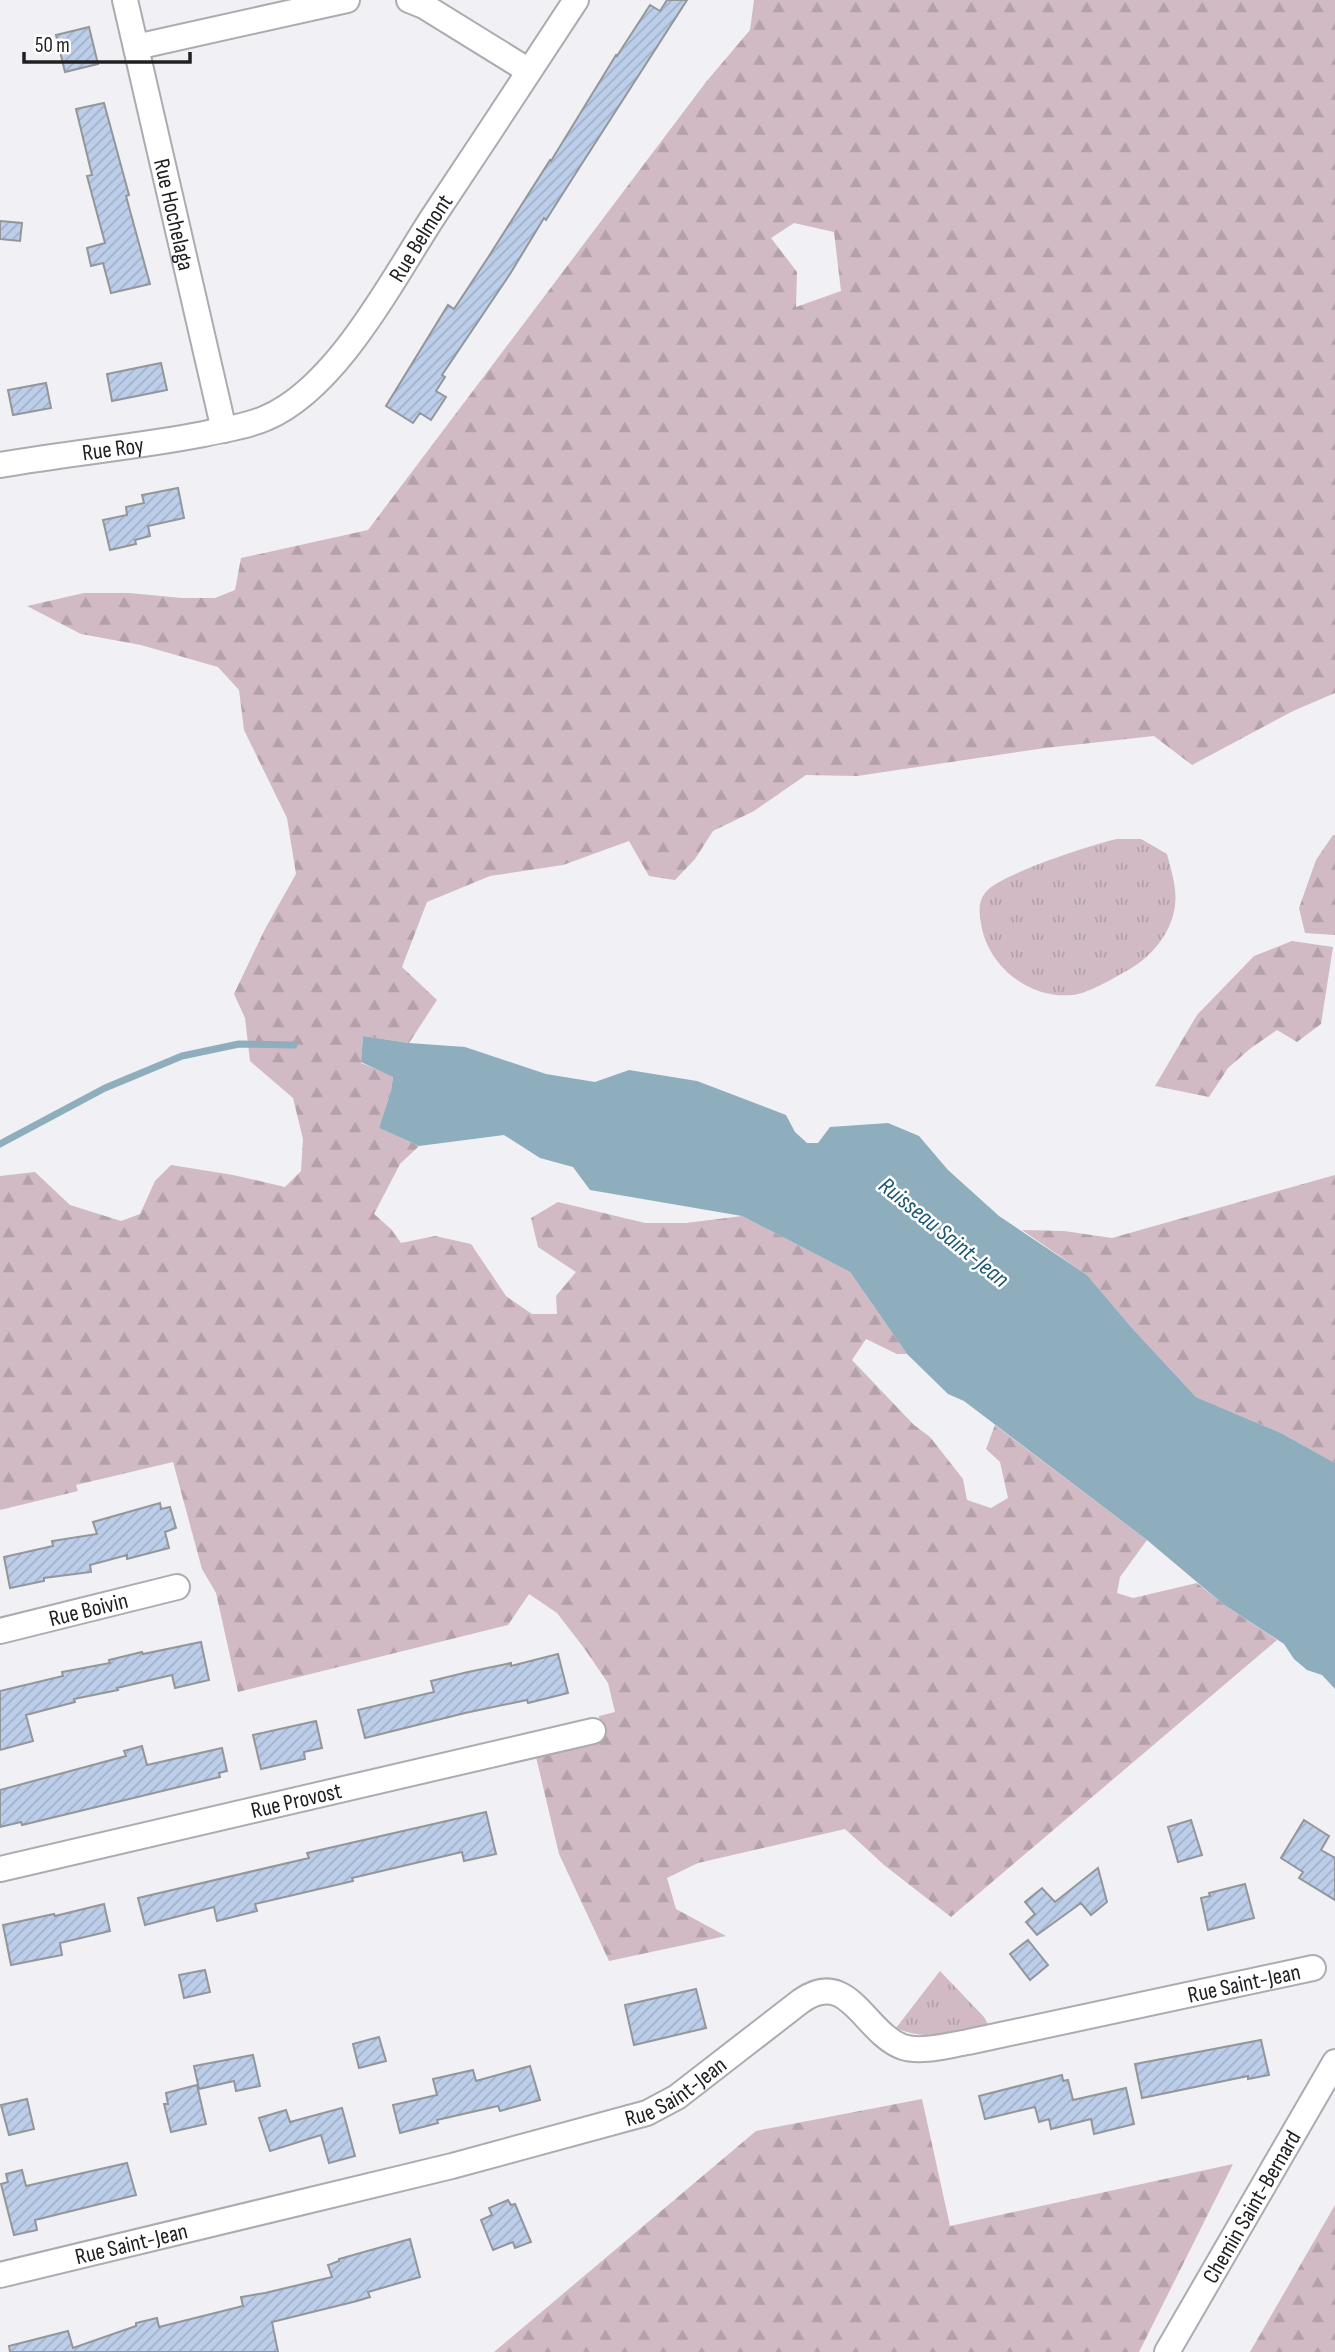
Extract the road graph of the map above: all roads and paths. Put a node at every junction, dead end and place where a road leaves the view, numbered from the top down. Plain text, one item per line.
1 (125, 0) edge
2 (347, 0) edge
3 (409, 0) edge
4 (576, 0) edge
5 (136, 47) junction
6 (529, 71) junction
7 (224, 430) junction
8 (0, 465) edge
9 (177, 1587) dead end
10 (0, 1631) edge
11 (593, 1731) dead end
12 (0, 1869) edge
13 (1313, 1968) dead end
14 (1335, 2062) edge
15 (0, 2275) edge
16 (1167, 2352) edge

1 - 5 street, Rue Hochelaga
2 - 5 street
3 - 6 street
4 - 6 street, Rue Belmont
5 - 7 street, Rue Hochelaga
6 - 7 street, Rue Belmont
7 - 8 street, Rue Roy
9 - 10 street, Rue Boivin
11 - 12 street, Rue Provost
13 - 15 street, Rue Saint-Jean
14 - 16 street, Chemin Saint-Bernard

